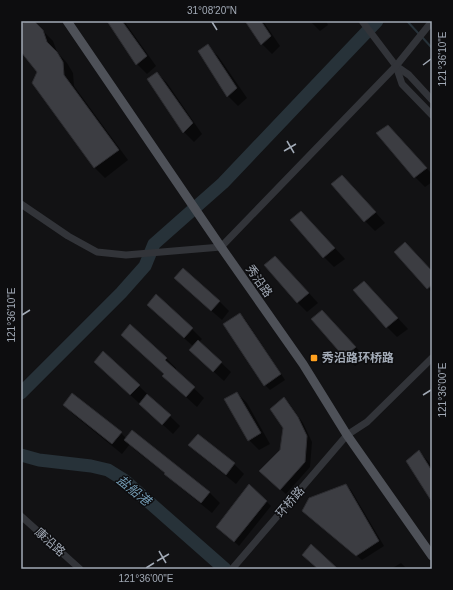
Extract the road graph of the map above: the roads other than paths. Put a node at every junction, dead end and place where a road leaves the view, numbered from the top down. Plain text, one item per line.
1 (67, 21) edge
2 (362, 21) edge
3 (428, 25) dead end
4 (396, 66) junction
5 (432, 100) edge
6 (432, 115) edge
7 (21, 204) edge
8 (221, 247) junction
9 (432, 358) edge
10 (347, 436) junction
11 (21, 516) edge
12 (432, 556) edge
13 (80, 569) edge
14 (232, 569) edge

1 - 8 main road, 秀沿路
2 - 4 street
3 - 4 street
4 - 5 street
4 - 6 street
4 - 8 street
7 - 8 street
8 - 10 main road, 秀沿路
9 - 10 street, 环桥路
10 - 12 main road, 秀沿路
10 - 14 street, 环桥路
11 - 13 street, 康沿路

